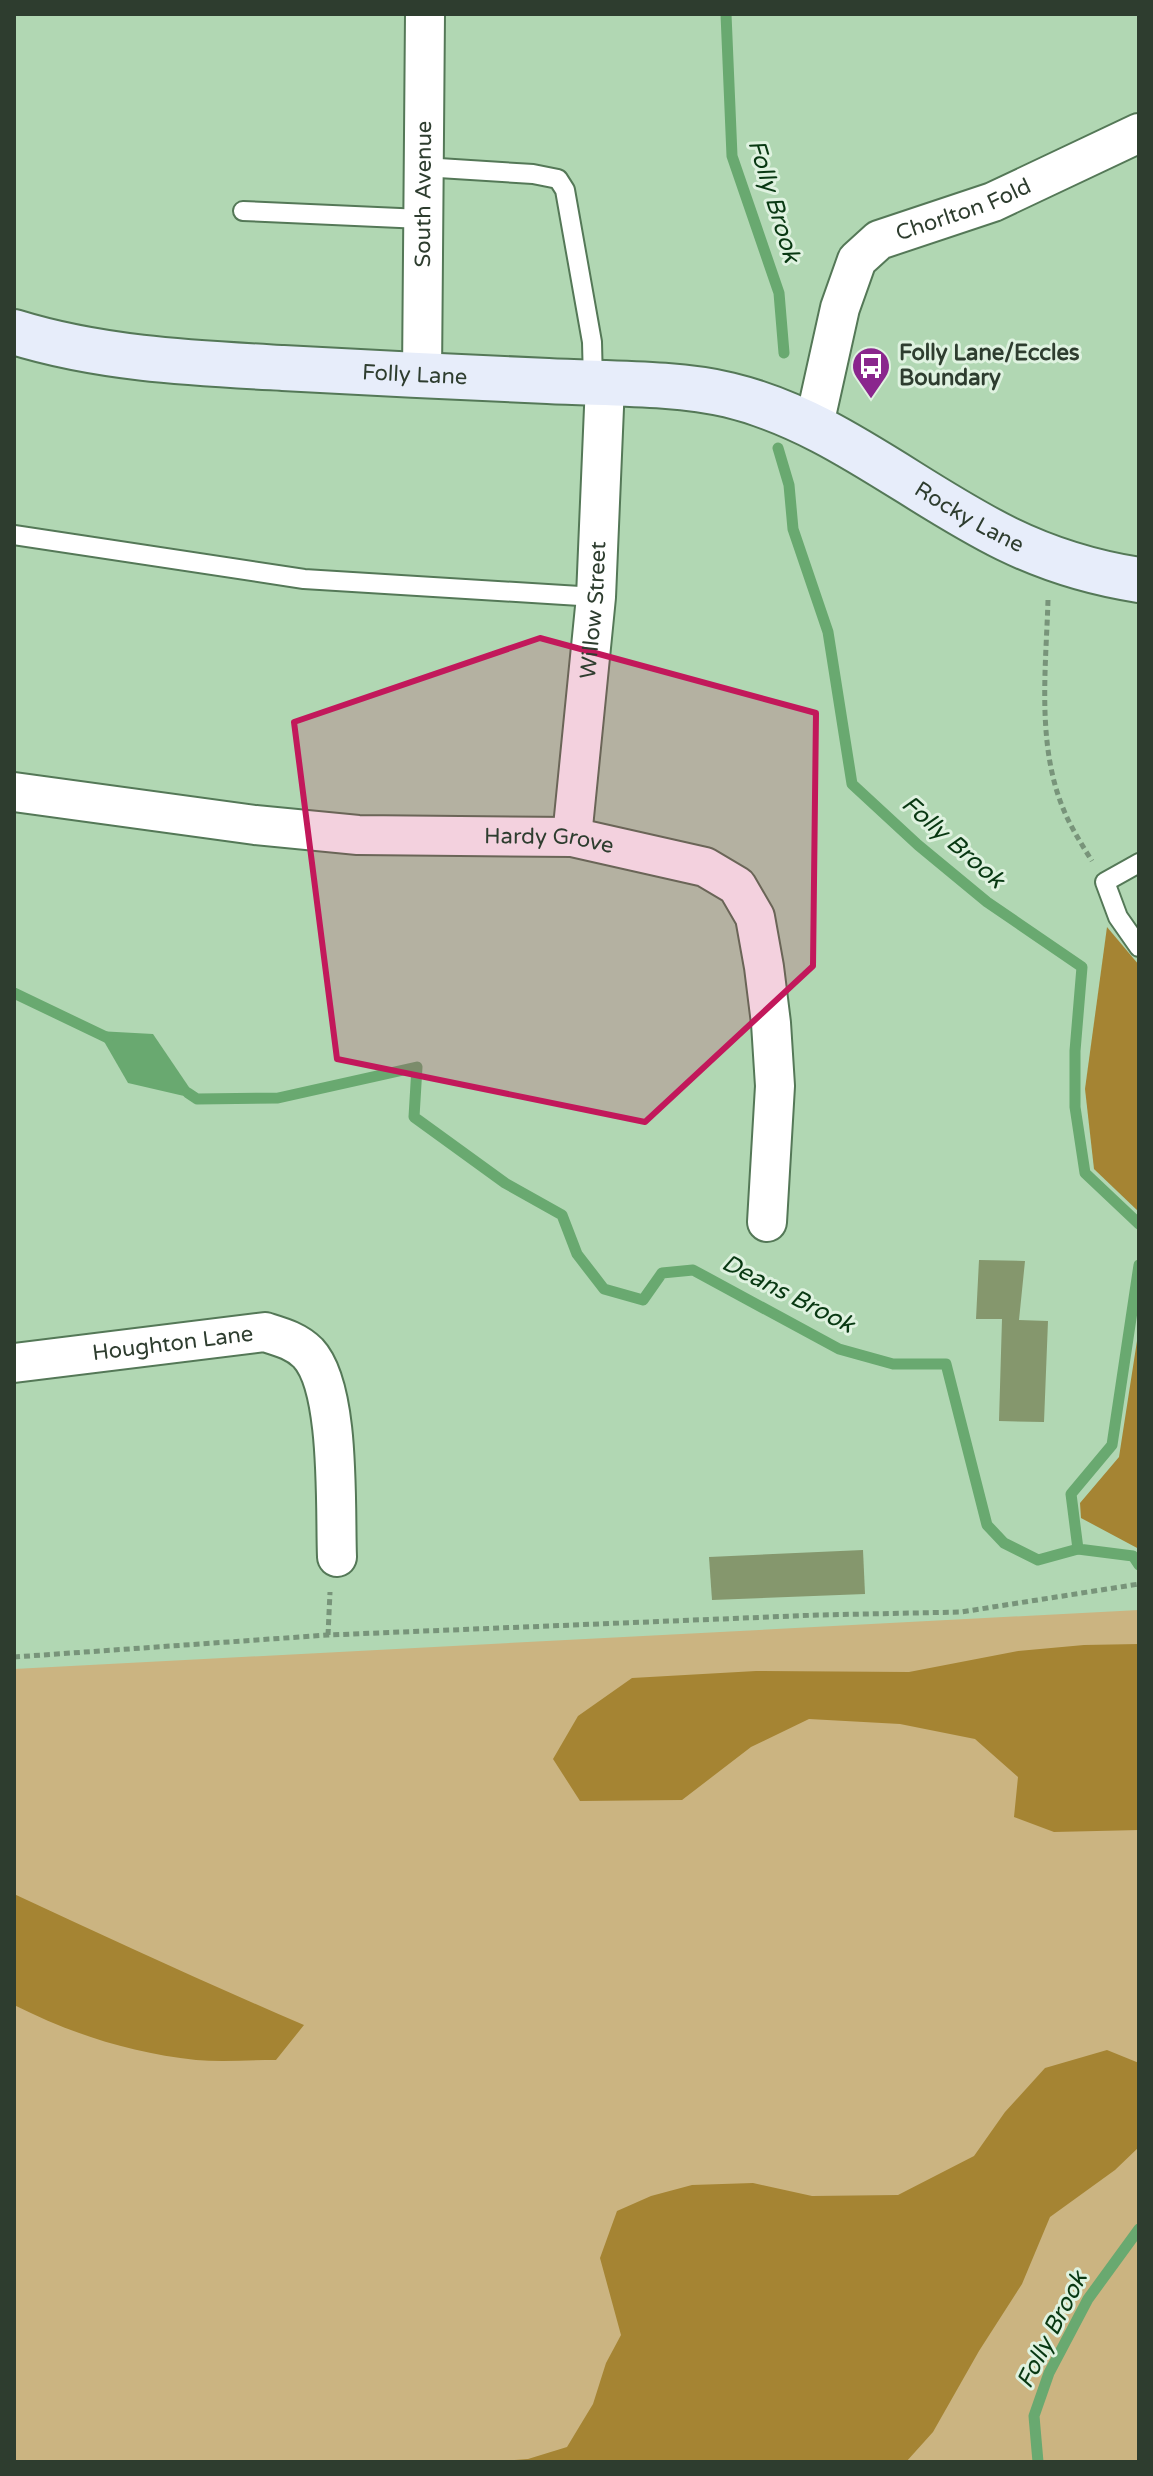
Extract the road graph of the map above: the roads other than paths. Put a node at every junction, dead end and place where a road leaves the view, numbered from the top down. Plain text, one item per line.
1 (425, 14) edge
2 (1139, 133) edge
3 (423, 167) junction
4 (243, 211) dead end
5 (422, 219) junction
6 (15, 335) edge
7 (422, 376) junction
8 (599, 383) junction
9 (814, 425) junction
10 (14, 535) edge
11 (1139, 580) edge
12 (596, 597) junction
13 (14, 792) edge
14 (572, 837) junction
15 (1139, 863) edge
16 (1139, 947) edge
17 (767, 1222) dead end
18 (14, 1363) edge
19 (337, 1557) dead end

1 - 3 street, South Avenue
2 - 9 street, Chorlton Fold
3 - 5 street, South Avenue
3 - 8 lane
4 - 5 lane
5 - 7 street, South Avenue
6 - 7 main road, Folly Lane
7 - 8 main road, Folly Lane
8 - 9 main road, Folly Lane
8 - 12 street, Willow Street
9 - 11 main road, Rocky Lane
10 - 12 lane
12 - 14 street, Willow Street
13 - 14 street, Hardy Grove
14 - 17 street, Hardy Grove
15 - 16 lane
18 - 19 street, Houghton Lane

